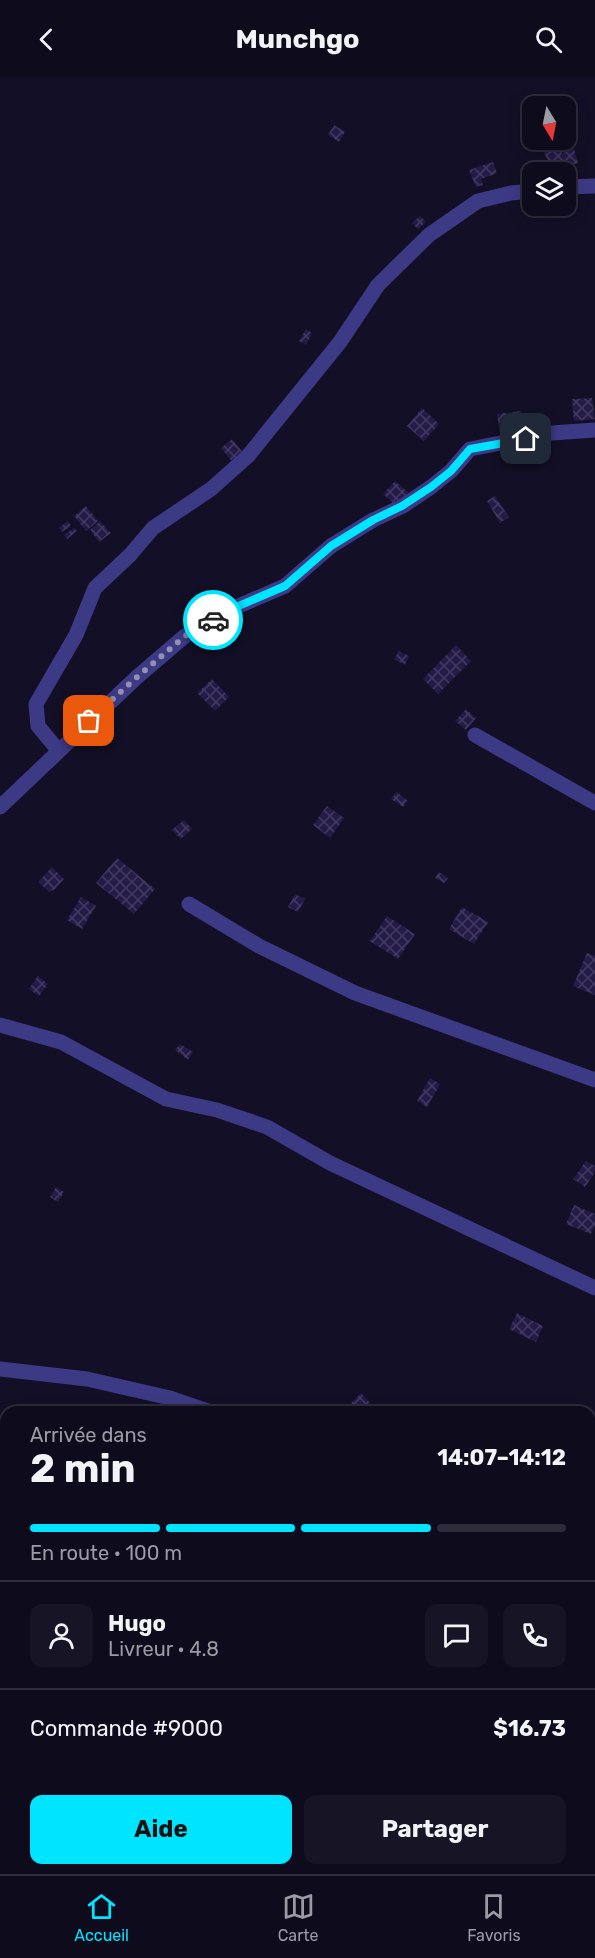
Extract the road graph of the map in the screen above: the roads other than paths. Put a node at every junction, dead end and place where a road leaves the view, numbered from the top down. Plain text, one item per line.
1 (595, 186) edge
2 (576, 187) edge
3 (522, 192) edge
4 (595, 430) edge
5 (475, 735) dead end
6 (58, 750) junction
7 (595, 803) edge
8 (0, 807) edge
9 (189, 904) dead end
10 (0, 1025) edge
11 (595, 1080) edge
12 (595, 1288) edge
13 (0, 1369) edge
14 (193, 1406) edge

1 - 2 street
3 - 6 street
4 - 6 street
5 - 7 street
6 - 8 street
9 - 11 street
10 - 12 street
13 - 14 street

